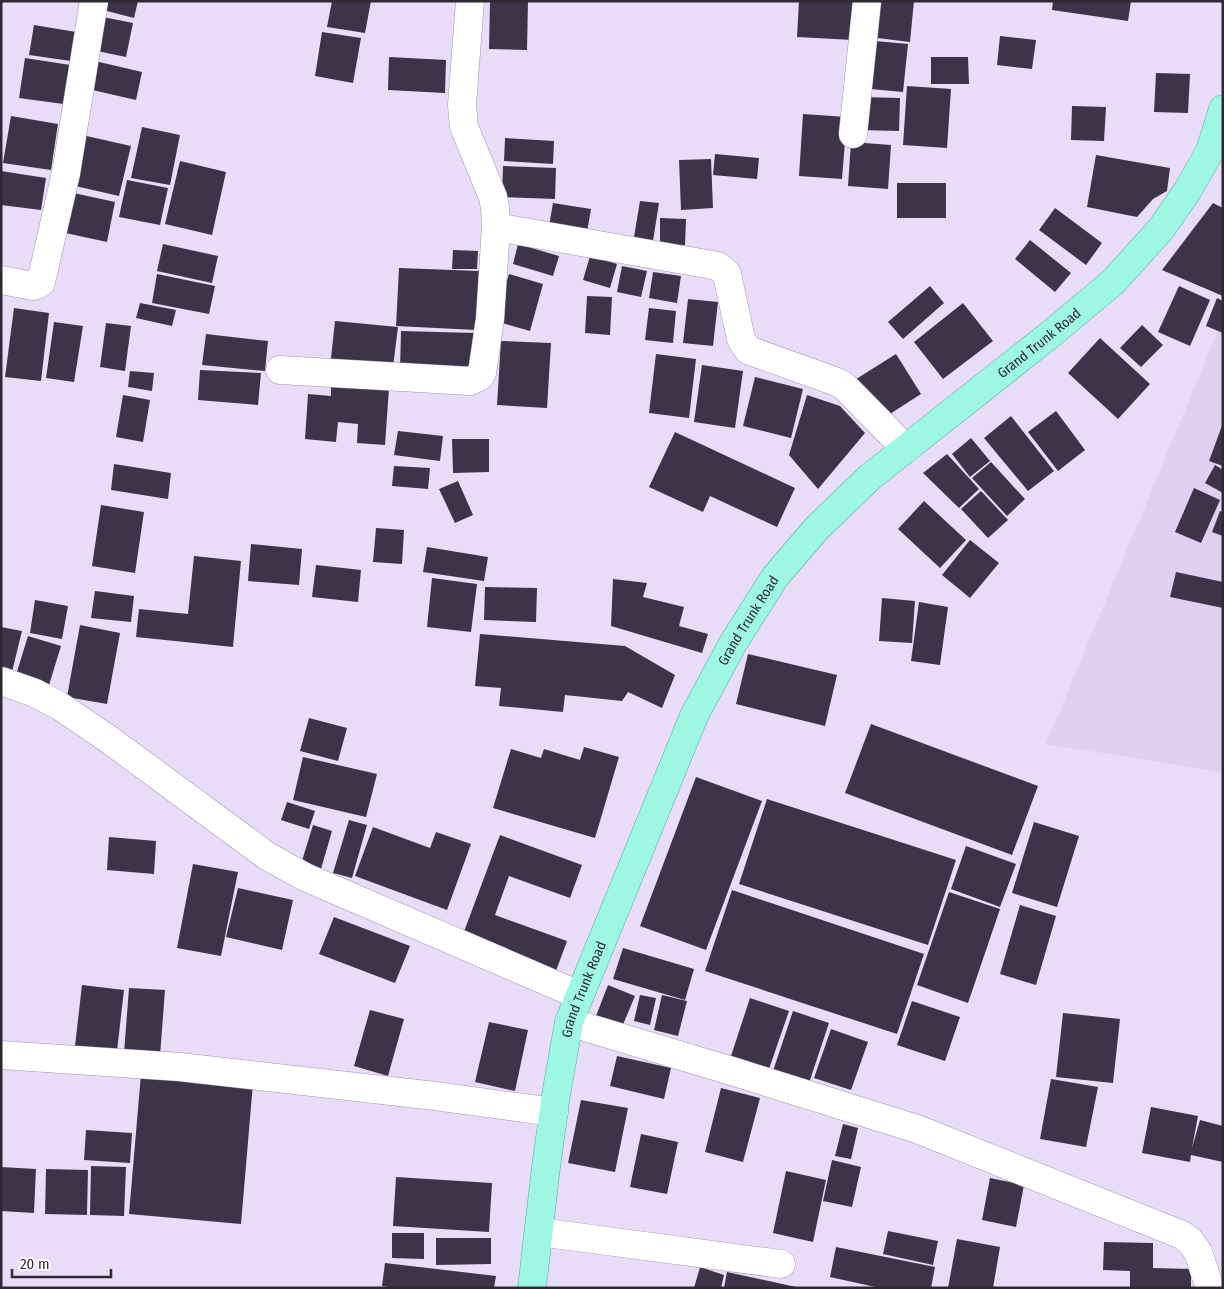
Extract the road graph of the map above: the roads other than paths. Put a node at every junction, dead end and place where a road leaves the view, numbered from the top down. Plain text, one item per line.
1 (94, 1) edge
2 (470, 1) edge
3 (867, 1) edge
4 (1223, 109) edge
5 (853, 134) dead end
6 (496, 227) junction
7 (1, 280) edge
8 (280, 370) dead end
9 (906, 449) junction
10 (1, 682) edge
11 (579, 995) junction
12 (569, 1022) junction
13 (1, 1054) edge
14 (554, 1112) junction
15 (538, 1232) junction
16 (781, 1264) dead end
17 (532, 1288) edge
18 (1210, 1288) edge

1 - 7 street
2 - 6 street
3 - 5 street
4 - 9 main road, Grand Trunk Road
6 - 8 street
6 - 9 street
9 - 11 main road, Grand Trunk Road
10 - 11 street
11 - 12 main road, Grand Trunk Road
12 - 14 main road, Grand Trunk Road
12 - 18 street
13 - 14 street
14 - 15 main road, Grand Trunk Road
15 - 16 street
15 - 17 main road, Grand Trunk Road

